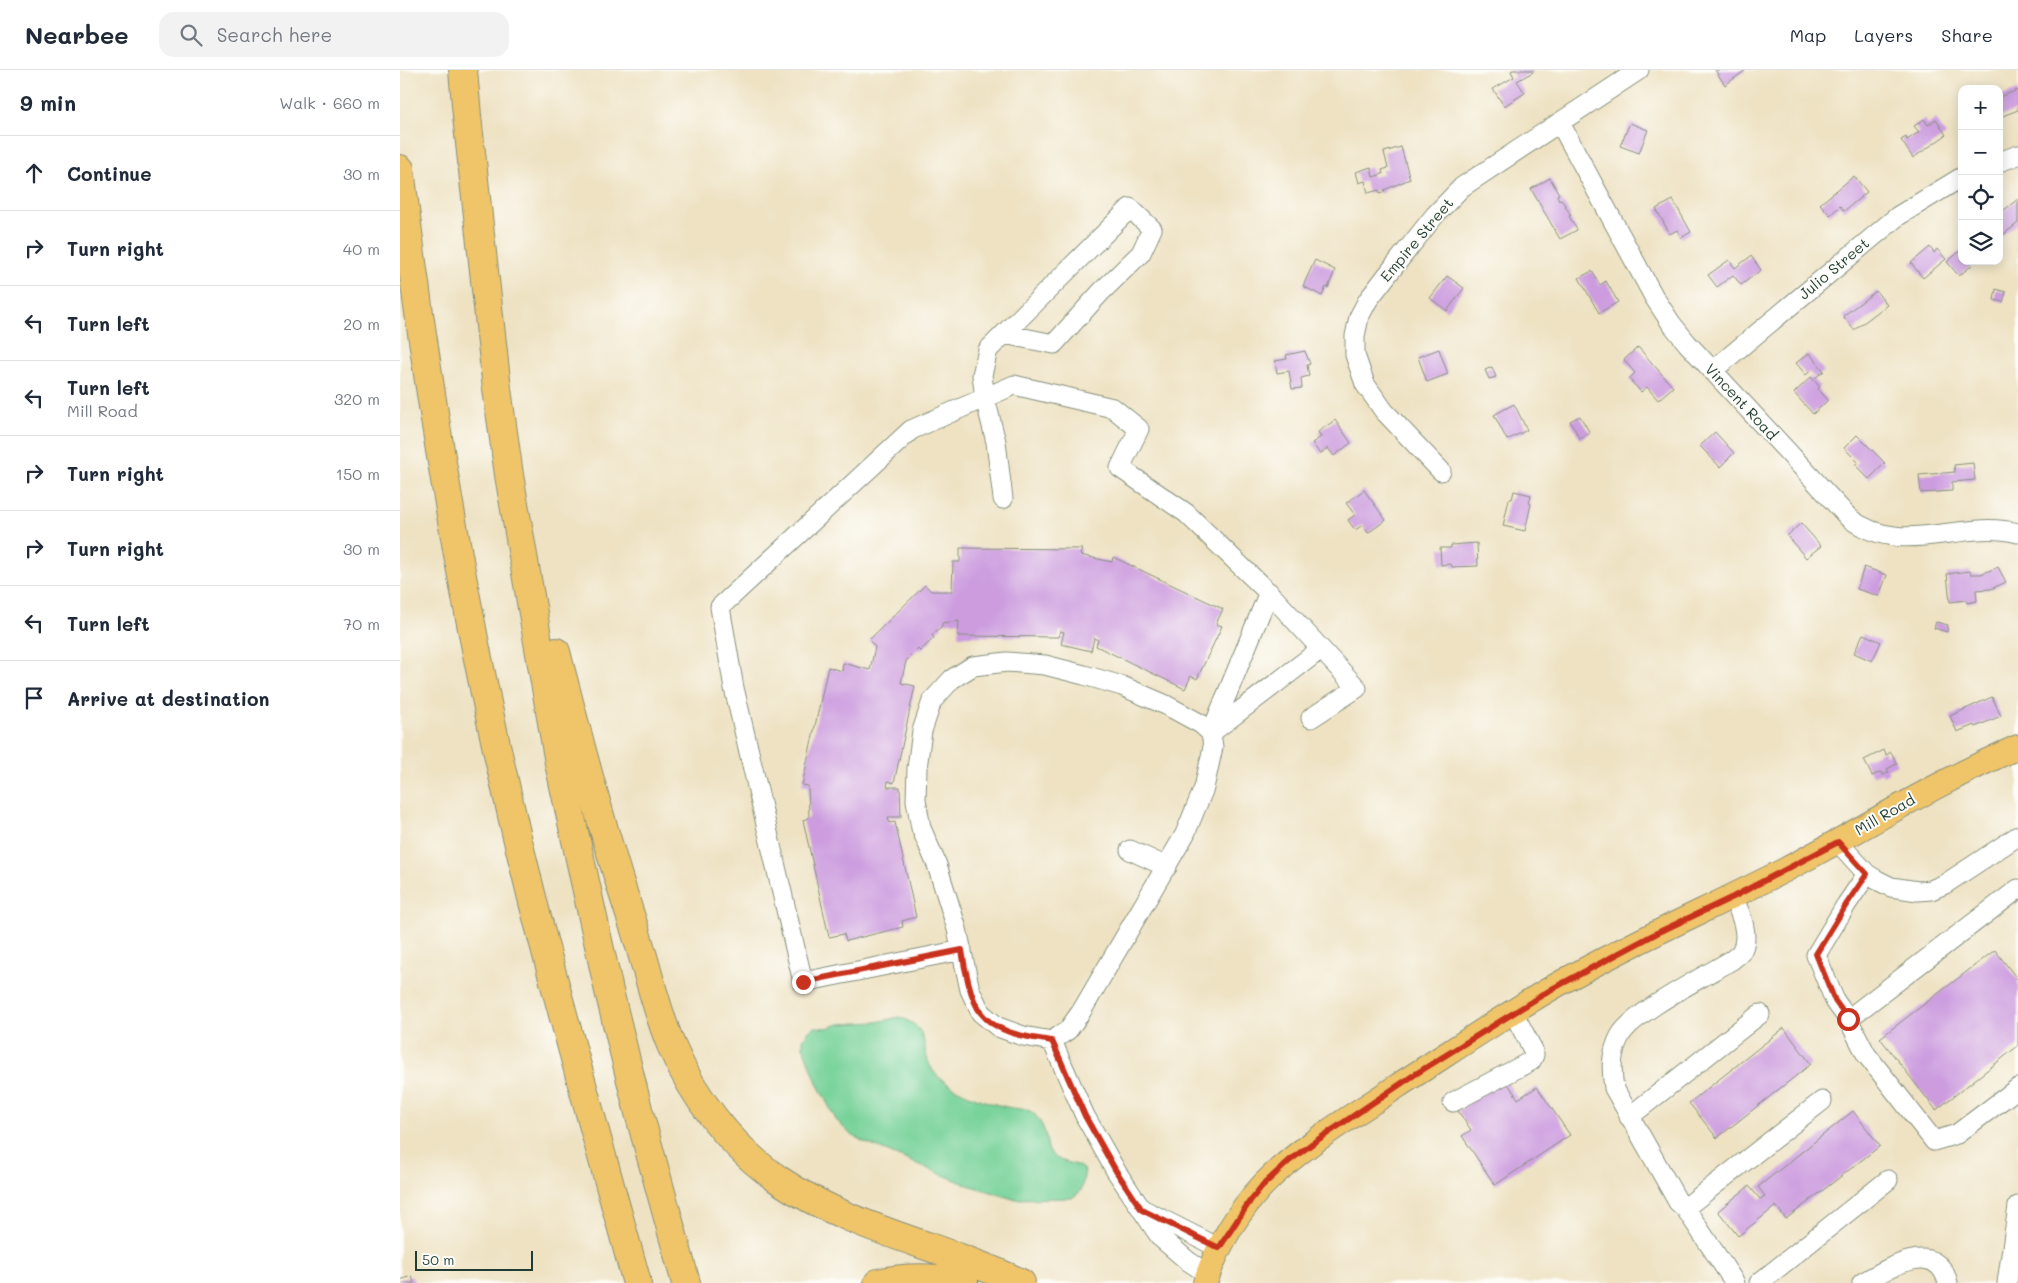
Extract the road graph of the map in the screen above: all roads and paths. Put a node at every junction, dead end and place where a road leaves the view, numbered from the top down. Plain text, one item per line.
1 (464, 70) edge
2 (1639, 70) edge
3 (1560, 123) junction
4 (2018, 155) edge
5 (2003, 161) edge
6 (400, 169) edge
7 (1958, 179) edge
8 (1004, 334) junction
9 (1712, 371) junction
10 (985, 398) junction
11 (1441, 471) dead end
12 (1004, 500) dead end
13 (519, 533) junction
14 (2018, 533) edge
15 (1269, 592) junction
16 (1321, 649) junction
17 (1311, 718) dead end
18 (1211, 733) junction
19 (2018, 747) edge
20 (2018, 836) edge
21 (1838, 842) junction
22 (1130, 850) dead end
23 (1167, 867) junction
24 (1867, 874) junction
25 (2018, 889) edge
26 (1733, 897) junction
27 (962, 950) junction
28 (1512, 1012) junction
29 (1760, 1014) dead end
30 (1848, 1019) junction
31 (1052, 1041) junction
32 (2018, 1088) edge
33 (1822, 1101) dead end
34 (1453, 1102) dead end
35 (1629, 1117) junction
36 (1888, 1180) dead end
37 (2018, 1206) edge
38 (1685, 1208) junction
39 (1142, 1210) junction
40 (1219, 1248) junction
41 (1207, 1278) edge
42 (637, 1283) edge
43 (686, 1283) edge
44 (878, 1283) edge
45 (964, 1283) edge
46 (1021, 1283) edge
47 (1735, 1283) edge
48 (1759, 1283) edge
49 (1862, 1283) edge
50 (1948, 1283) edge
51 (2006, 1283) edge

1 - 13 highway
2 - 3 street, Empire Street
3 - 9 street, Vincent Road
3 - 11 street, Empire Street
4 - 5 street
6 - 42 highway
7 - 9 street, Julio Street
8 - 8 street
8 - 10 street
9 - 14 street, Vincent Road
10 - 12 street
10 - 15 street
10 - 27 street
13 - 43 highway
13 - 46 highway
15 - 16 street
15 - 18 street
16 - 17 street
16 - 18 street
18 - 23 street
18 - 27 street
19 - 21 main road, Mill Road
20 - 24 street
21 - 24 street
21 - 26 main road, Mill Road
22 - 23 street
23 - 31 street
24 - 30 street
25 - 30 street
26 - 28 main road, Mill Road
26 - 35 street
27 - 31 street
28 - 34 street
28 - 40 main road, Mill Road
29 - 35 street
30 - 32 street
31 - 39 street
33 - 38 street
35 - 38 street
36 - 48 street
37 - 51 street
38 - 47 street
39 - 40 street
39 - 41 street
40 - 41 main road, Mill Road
44 - 45 highway
49 - 50 street

